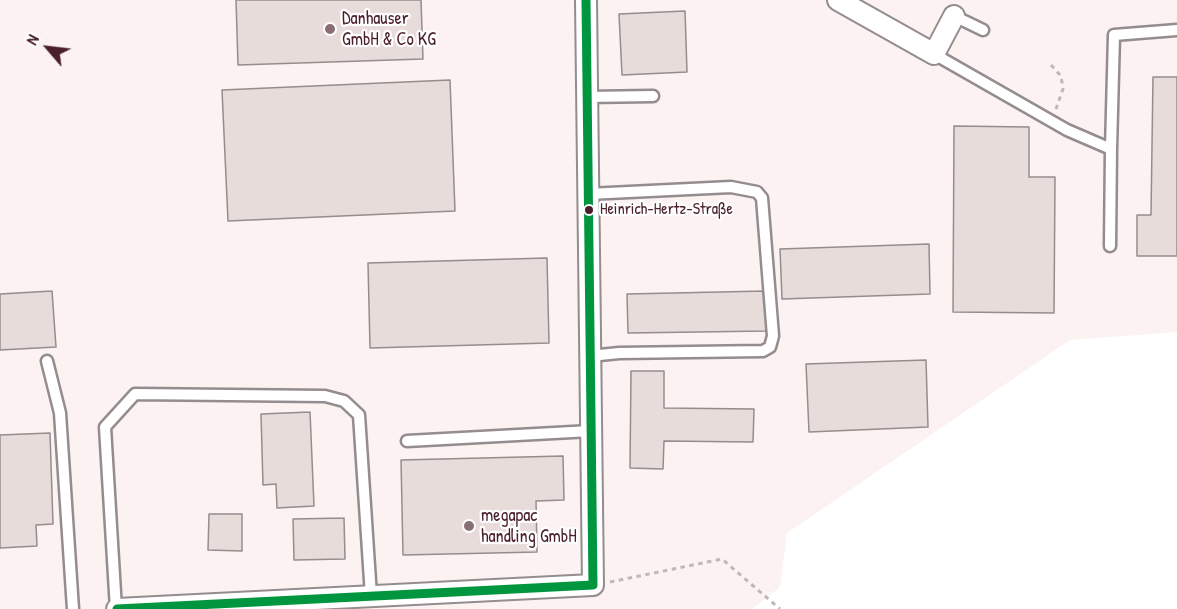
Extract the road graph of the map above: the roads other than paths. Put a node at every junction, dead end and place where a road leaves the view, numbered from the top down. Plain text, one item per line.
1 (586, 0) edge
2 (838, 0) edge
3 (954, 16) joint
4 (983, 30) dead end
5 (1177, 30) edge
6 (934, 54) junction
7 (653, 96) dead end
8 (587, 97) junction
9 (1111, 149) junction
10 (588, 194) junction
11 (1110, 246) dead end
12 (590, 356) junction
13 (47, 362) dead end
14 (591, 431) junction
15 (407, 441) dead end
16 (371, 596) junction
17 (73, 609) edge
18 (116, 609) edge

1 - 8 street
2 - 6 street
3 - 4 lane
3 - 6 street
5 - 9 lane
6 - 9 lane
7 - 8 lane
8 - 10 street
9 - 11 lane
10 - 12 street
10 - 12 lane
12 - 14 street
13 - 17 lane
14 - 15 lane
14 - 16 street
16 - 18 street
16 - 18 lane

